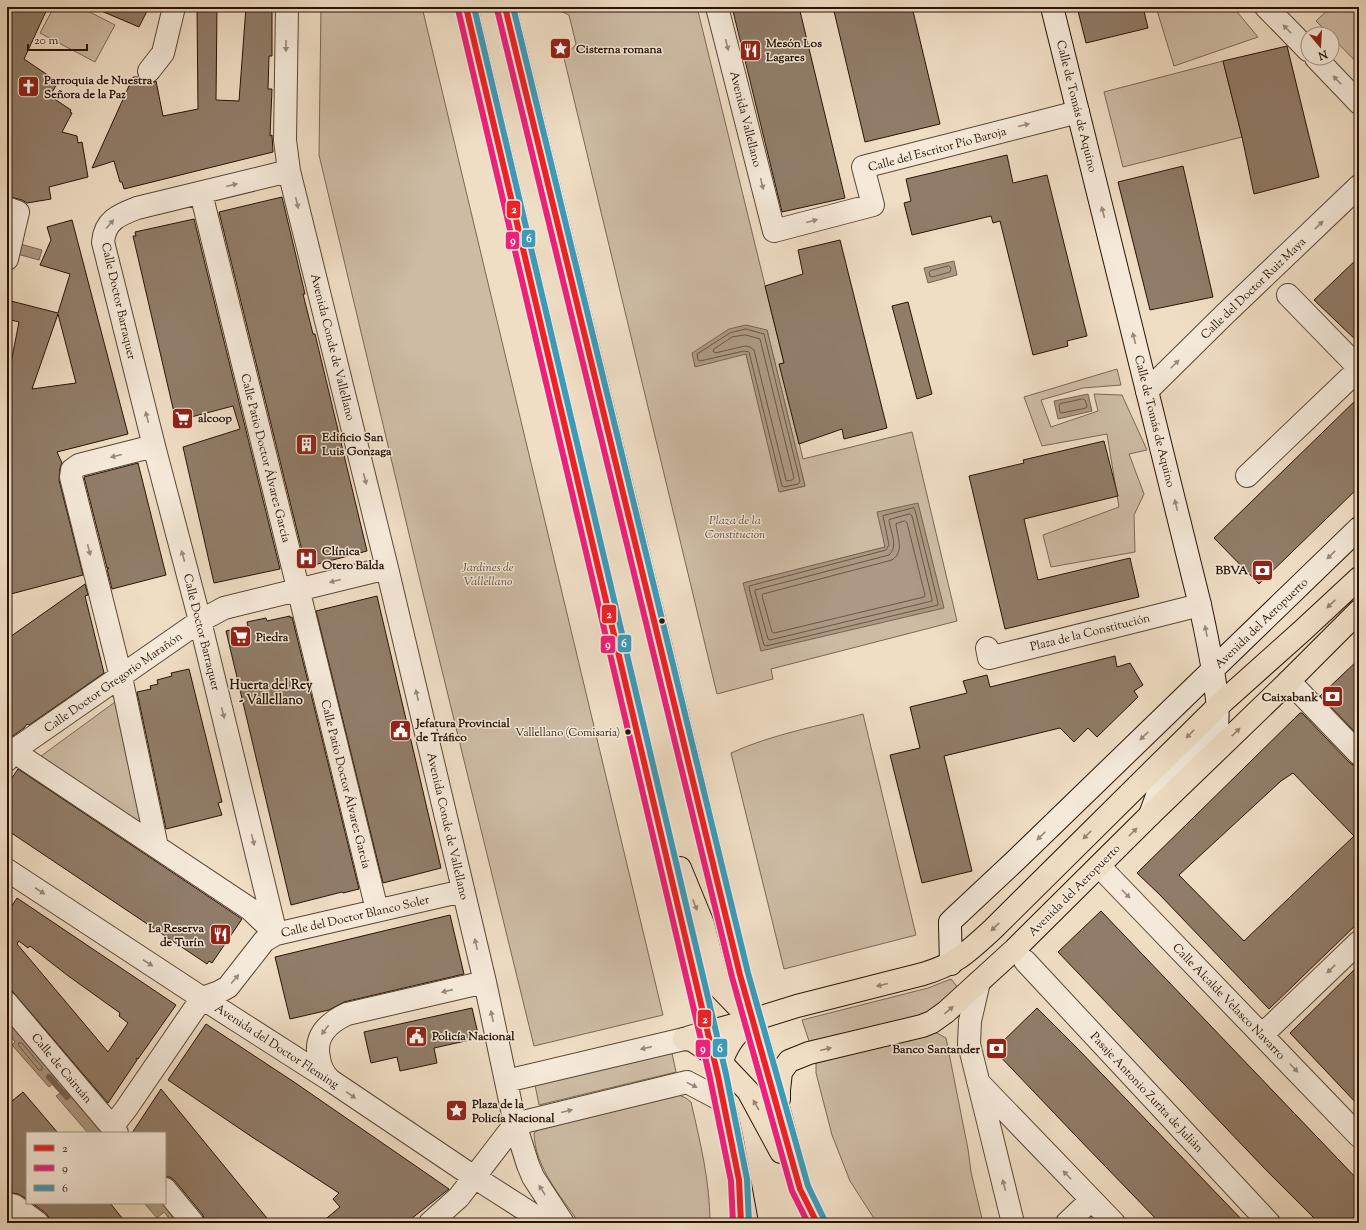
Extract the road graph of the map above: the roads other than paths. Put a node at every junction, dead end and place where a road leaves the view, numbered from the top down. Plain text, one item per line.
1 (174, 7) edge
2 (287, 7) edge
3 (466, 7) edge
4 (505, 7) edge
5 (717, 7) edge
6 (1052, 7) edge
7 (1266, 7) edge
8 (1300, 42) edge
9 (1324, 66) edge
10 (149, 71) dead end
11 (1359, 103) edge
12 (1078, 112) junction
13 (289, 171) junction
14 (1359, 186) edge
15 (201, 193) junction
16 (7, 208) edge
17 (774, 231) joint
18 (7, 259) edge
19 (1288, 295) dead end
20 (1359, 368) edge
21 (1147, 391) junction
22 (154, 446) junction
23 (1247, 476) dead end
24 (1359, 528) edge
25 (387, 568) junction
26 (1359, 578) edge
27 (299, 590) junction
28 (1200, 605) junction
29 (1359, 611) edge
30 (200, 621) junction
31 (987, 648) dead end
32 (1212, 670) junction
33 (121, 677) junction
34 (1289, 681) junction
35 (1217, 707) junction
36 (1359, 754) edge
37 (10, 756) edge
38 (654, 804) junction
39 (1150, 815) junction
40 (157, 847) junction
41 (1099, 866) junction
42 (10, 878) edge
43 (463, 891) junction
44 (377, 910) junction
45 (276, 934) junction
46 (1359, 942) edge
47 (1025, 961) dead end
48 (951, 964) junction
49 (485, 982) junction
50 (979, 982) junction
51 (202, 998) junction
52 (7, 1002) edge
53 (752, 1020) junction
54 (708, 1032) junction
55 (1262, 1035) junction
56 (684, 1039) junction
57 (789, 1061) junction
58 (717, 1064) junction
59 (330, 1080) junction
60 (506, 1081) junction
61 (979, 1083) junction
62 (723, 1101) junction
63 (780, 1114) junction
64 (515, 1124) junction
65 (115, 1130) edge
66 (1359, 1136) edge
67 (474, 1177) junction
68 (739, 1180) junction
69 (800, 1189) junction
70 (166, 1190) edge
71 (1091, 1200) junction
72 (16, 1201) edge
73 (38, 1223) edge
74 (193, 1223) edge
75 (430, 1223) edge
76 (546, 1223) edge
77 (563, 1223) edge
78 (741, 1223) edge
79 (746, 1223) edge
80 (812, 1223) edge
81 (817, 1223) edge
82 (1013, 1223) edge
83 (1067, 1223) edge
84 (1114, 1223) edge
85 (1269, 1223) edge

1 - 10 street
2 -> 13 street, Avenida Conde de Vallellano
3 - 38 main road
4 - 53 main road
5 -> 17 street, Avenida Vallellano
6 - 12 street, Calle de Tomás de Aquino
8 -> 7 street
11 -> 9 street
17 -> 12 street, Calle del Escritor Pío Baroja
21 -> 12 street, Calle de Tomás de Aquino
15 -> 13 street, Calle Doctor Barraquer
13 -> 25 street, Avenida Conde de Vallellano
21 -> 14 street, Calle del Doctor Ruiz Maya
22 -> 15 street, Calle Doctor Barraquer
15 - 27 street, Calle Patio Doctor Álvarez García
16 - 18 street
19 - 20 street
20 - 23 street
28 -> 21 street, Calle de Tomás de Aquino
30 -> 22 street, Calle Doctor Barraquer
22 -> 33 street
24 -> 32 street, Avenida del Aeropuerto
25 -> 27 street, Calle Doctor Gregorio Marañón
43 -> 25 street, Avenida Conde de Vallellano
26 -> 35 main road
27 - 30 street, Calle Doctor Gregorio Marañón
27 - 44 street, Calle Patio Doctor Álvarez García
28 - 31 street, Plaza de la Constitución
32 -> 28 street, Calle de Tomás de Aquino
29 - 34 main road, Avenida del Aeropuerto
30 - 33 street, Calle Doctor Gregorio Marañón
30 -> 45 street, Calle Doctor Barraquer
32 - 35 street, Calle de Tomás de Aquino
32 -> 48 street, Avenida del Aeropuerto
33 - 37 street, Calle Doctor Gregorio Marañón
33 - 40 street
34 - 36 street
39 -> 34 main road, Avenida del Aeropuerto
35 - 39 street, Calle de Tomás de Aquino
35 -> 48 main road
37 - 40 street
38 -> 53 main road
38 - 54 main road
41 -> 39 main road, Avenida del Aeropuerto
40 - 45 street
41 - 50 main road, Avenida del Aeropuerto
41 -> 55 street, Calle Alcalde Velasco Navarro
42 -> 51 street, Avenida del Doctor Fleming
43 - 44 street, Calle del Doctor Blanco Soler
49 -> 43 street, Avenida Conde de Vallellano
44 - 45 street, Calle del Doctor Blanco Soler
51 -> 45 street, Calle del Doctor Blanco Soler
46 -> 55 street
47 - 85 street, Pasaje Antonio Zurita de Julián
48 -> 53 main road
49 -> 59 street
60 -> 49 street, Avenida Conde de Vallellano
57 -> 50 main road, Avenida del Aeropuerto
50 - 61 street
51 - 59 street, Avenida del Doctor Fleming
51 - 65 street
52 - 65 street, Calle de Cairuán
53 - 54 main road
53 - 57 main road
53 - 58 main road
53 - 63 main road
54 - 56 street
54 - 58 main road
55 -> 66 street, Calle Alcalde Velasco Navarro
56 - 58 main road
56 -> 60 street
57 - 63 main road
58 - 62 main road
69 -> 58 main road
59 -> 67 street, Avenida del Doctor Fleming
60 - 64 street, Avenida Conde de Vallellano
71 -> 61 street
82 -> 61 street
64 -> 62 street
62 - 68 main road
63 - 69 main road
64 - 67 street
77 -> 64 street, Avenida Conde de Vallellano
67 - 75 street
67 - 76 street, Avenida del Doctor Fleming
68 - 78 main road
68 - 79 main road
69 - 80 main road
69 - 81 main road
70 - 74 street
71 - 83 street
71 - 84 street
72 - 73 street

